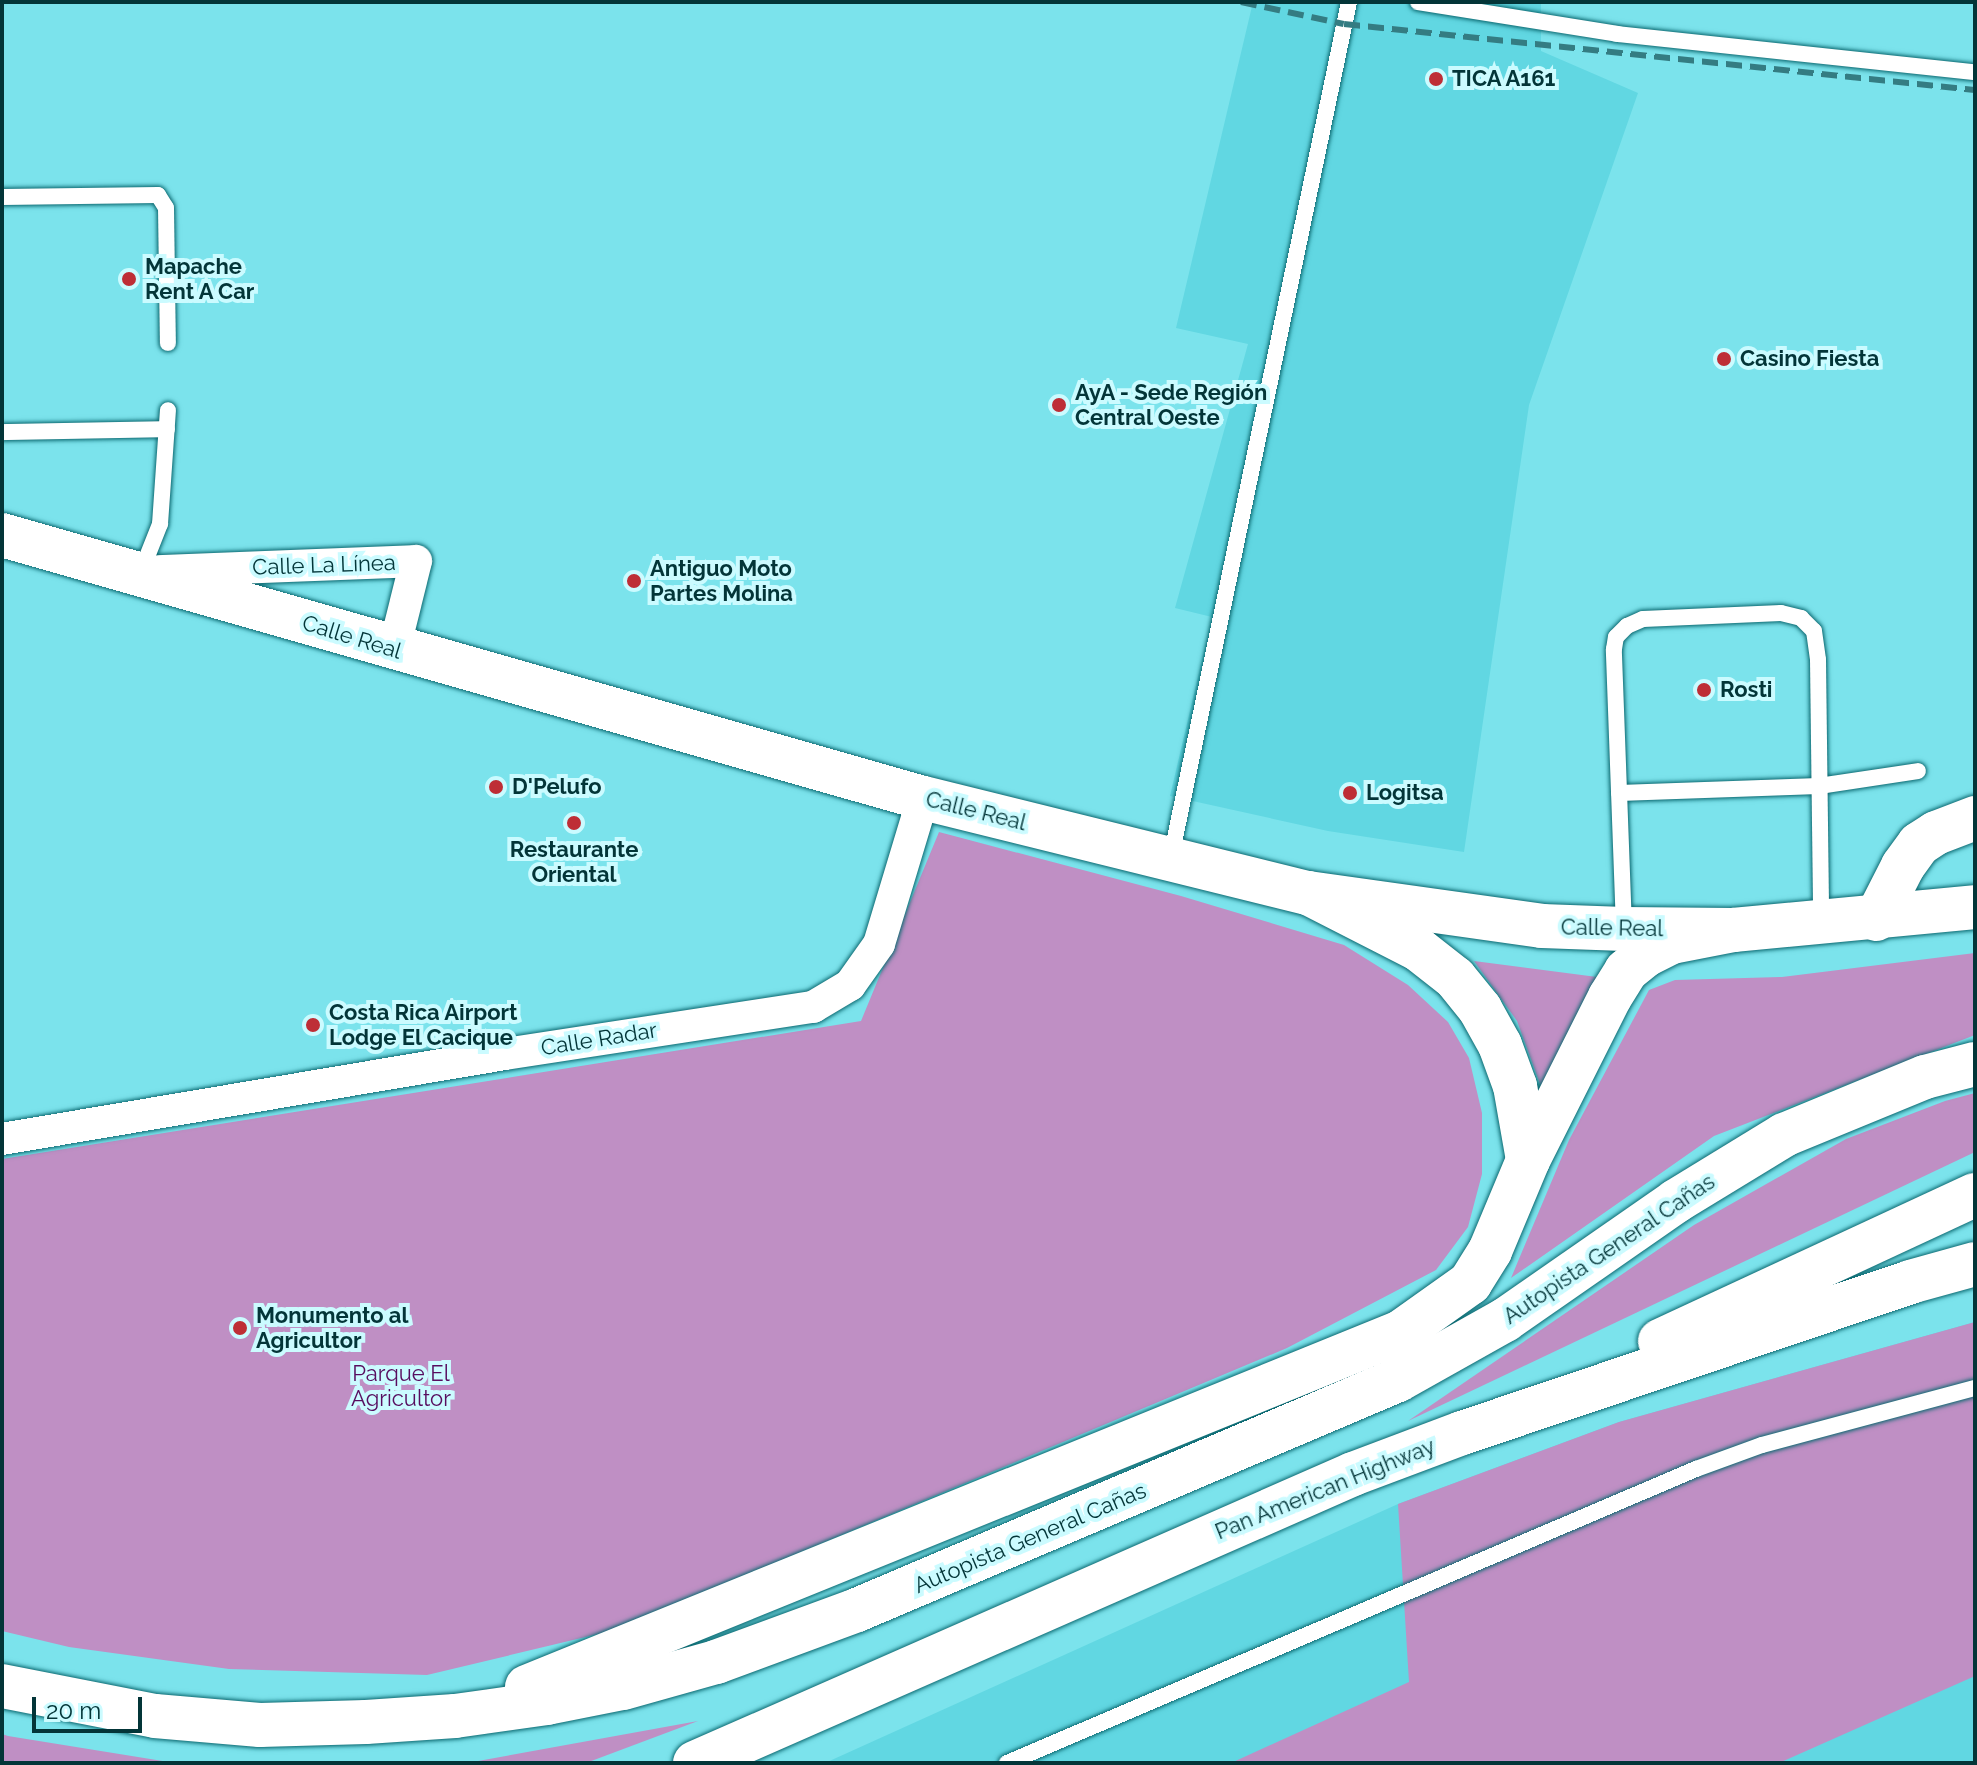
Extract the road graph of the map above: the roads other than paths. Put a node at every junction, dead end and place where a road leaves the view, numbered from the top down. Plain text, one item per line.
1 (1349, 2) edge
2 (1418, 2) edge
3 (1975, 72) edge
4 (2, 197) edge
5 (168, 343) dead end
6 (168, 410) dead end
7 (167, 429) junction
8 (2, 432) edge
9 (2, 535) edge
10 (141, 572) junction
11 (394, 650) junction
12 (1918, 771) dead end
13 (1819, 786) junction
14 (1619, 793) junction
15 (923, 798) junction
16 (1975, 818) edge
17 (1171, 858) junction
18 (1308, 893) junction
19 (1975, 907) edge
20 (1876, 919) junction
21 (1821, 924) junction
22 (1624, 929) junction
23 (1733, 930) junction
24 (1975, 1064) edge
25 (2, 1139) edge
26 (1528, 1160) junction
27 (1975, 1195) edge
28 (1975, 1264) edge
29 (1975, 1388) edge
30 (1462, 1433) junction
31 (2, 1686) edge
32 (455, 1716) junction
33 (695, 1763) edge
34 (1007, 1763) edge

1 - 17 lane
2 - 3 lane
4 - 5 lane
6 - 7 lane
7 - 8 lane
7 - 10 lane
9 - 10 main road, Calle Real
10 - 11 main road, Calle Real
10 - 11 street, Calle La Línea
11 - 15 main road, Calle Real
12 - 13 lane
13 - 14 lane
13 - 14 lane
13 - 21 lane
14 - 22 lane
15 - 17 main road, Calle Real
15 - 25 street, Calle Radar
16 - 20 main road
17 - 18 main road, Calle Real
18 - 22 main road, Calle Real
18 - 26 main road
19 - 20 main road, Calle Real
20 - 21 main road, Calle Real
21 - 23 main road, Calle Real
22 - 23 main road, Calle Real
23 - 26 main road
24 - 32 main road, Autopista General Cañas
26 - 32 main road
27 - 30 main road
28 - 30 main road, Pan American Highway
29 - 34 lane
30 - 33 main road, Pan American Highway
31 - 32 main road, Autopista General Cañas

